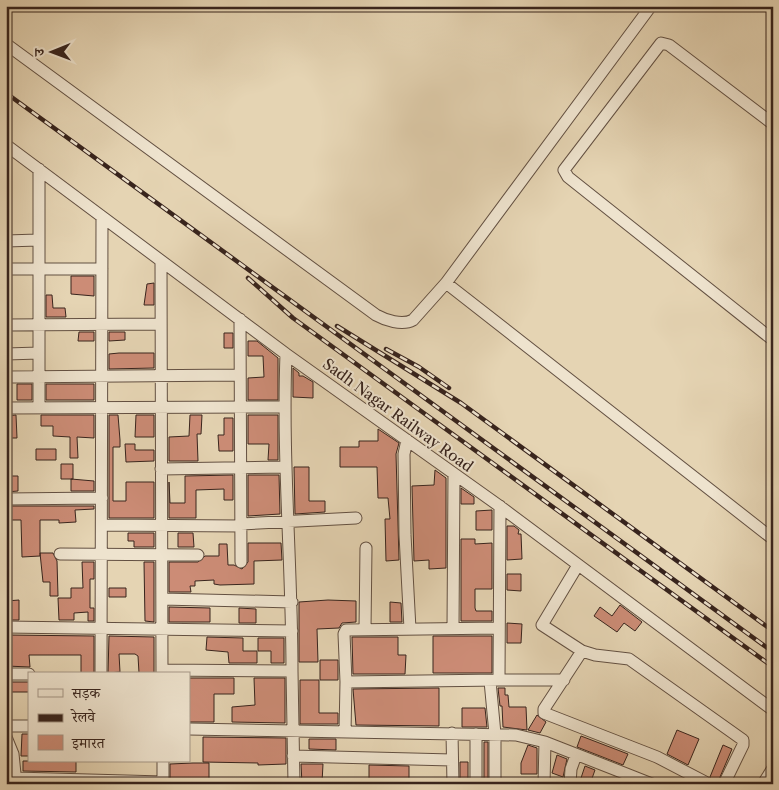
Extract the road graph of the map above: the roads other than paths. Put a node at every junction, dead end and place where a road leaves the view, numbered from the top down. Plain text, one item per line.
1 (651, 6) edge
2 (6, 44) edge
3 (773, 124) edge
4 (6, 145) edge
5 (39, 169) junction
6 (102, 217) junction
7 (38, 240) junction
8 (6, 241) edge
9 (161, 261) junction
10 (6, 269) edge
11 (39, 269) junction
12 (102, 269) junction
13 (446, 284) junction
14 (240, 318) junction
15 (38, 324) junction
16 (161, 324) junction
17 (6, 325) edge
18 (102, 325) junction
19 (773, 340) edge
20 (39, 353) junction
21 (6, 354) edge
22 (286, 354) junction
23 (161, 375) junction
24 (239, 375) junction
25 (102, 376) junction
26 (6, 377) edge
27 (39, 378) junction
28 (240, 406) junction
29 (102, 407) junction
30 (161, 407) junction
31 (284, 407) junction
32 (6, 408) edge
33 (39, 408) junction
34 (408, 440) junction
35 (240, 467) junction
36 (285, 467) junction
37 (162, 469) junction
38 (454, 474) junction
39 (102, 498) junction
40 (6, 499) edge
41 (500, 506) junction
42 (356, 518) dead end
43 (287, 522) junction
44 (102, 525) junction
45 (162, 525) junction
46 (241, 525) junction
47 (773, 539) edge
48 (366, 548) dead end
49 (60, 554) dead end
50 (162, 554) junction
51 (102, 555) junction
52 (198, 555) dead end
53 (241, 562) dead end
54 (578, 565) junction
55 (162, 599) junction
56 (292, 602) junction
57 (6, 627) edge
58 (102, 627) junction
59 (453, 628) junction
60 (499, 628) junction
61 (162, 629) junction
62 (365, 629) junction
63 (410, 629) junction
64 (292, 631) junction
65 (582, 651) junction
66 (292, 671) junction
67 (101, 672) edge
68 (162, 672) edge
69 (6, 674) edge
70 (28, 674) edge
71 (564, 680) junction
72 (495, 681) junction
73 (346, 682) junction
74 (773, 710) edge
75 (6, 726) edge
76 (28, 726) edge
77 (190, 729) edge
78 (293, 729) junction
79 (345, 732) junction
80 (452, 733) junction
81 (476, 734) junction
82 (495, 734) junction
83 (6, 737) edge
84 (544, 742) junction
85 (576, 755) junction
86 (293, 756) junction
87 (452, 760) junction
88 (163, 762) edge
89 (773, 768) edge
90 (632, 780) edge
91 (16, 781) edge
92 (705, 782) dead end
93 (163, 783) edge
94 (294, 784) edge
95 (453, 784) edge
96 (476, 784) edge
97 (495, 784) edge
98 (544, 784) edge
99 (570, 784) edge
100 (651, 784) edge
101 (724, 784) edge
102 (763, 784) edge

1 - 13 street
2 - 13 street
3 - 19 street
4 - 5 street, Sadh Nagar Railway Road
5 - 6 street, Sadh Nagar Railway Road
5 - 7 street
6 - 9 street, Sadh Nagar Railway Road
6 - 12 street
7 - 8 street
7 - 11 street
9 - 14 street, Sadh Nagar Railway Road
9 - 16 street
10 - 11 street
11 - 12 street
11 - 15 street
12 - 18 street
13 - 47 street
14 - 22 street, Sadh Nagar Railway Road
14 - 24 street
15 - 17 street
15 - 18 street
15 - 20 street
16 - 18 street
16 - 23 street
18 - 25 street
20 - 21 street
20 - 27 street
22 - 31 street
22 - 34 street, Sadh Nagar Railway Road
23 - 24 street
23 - 25 street
23 - 30 street
24 - 28 street
25 - 27 street
25 - 29 street
26 - 27 street
27 - 33 street
28 - 30 street
28 - 31 street
28 - 35 street
29 - 30 street
29 - 33 street
29 - 39 street
30 - 37 street
31 - 36 street
32 - 33 street
34 - 38 street, Sadh Nagar Railway Road
34 - 63 street
35 - 36 street
35 - 37 street
35 - 46 street
36 - 43 street
37 - 45 street
38 - 41 street, Sadh Nagar Railway Road
38 - 59 street
39 - 40 street
39 - 44 street
41 - 54 street, Sadh Nagar Railway Road
41 - 60 street
42 - 43 street
43 - 46 street
43 - 56 street
44 - 45 street
44 - 51 street
45 - 46 street
45 - 50 street
46 - 53 street
48 - 62 street
49 - 51 street
50 - 51 street
50 - 52 street
50 - 55 street
51 - 58 street
54 - 65 street
54 - 74 street, Sadh Nagar Railway Road
55 - 56 street
55 - 61 street
56 - 64 street
57 - 58 street
58 - 61 street
58 - 67 street
59 - 60 street
59 - 63 street
60 - 72 street
61 - 64 street
61 - 68 street
62 - 63 street
62 - 73 street
64 - 66 street
65 - 71 street
65 - 101 street
66 - 68 street
66 - 78 street
69 - 70 street
71 - 72 street
71 - 92 street
72 - 73 street
72 - 82 street
73 - 79 street
75 - 76 street
77 - 78 street
78 - 79 street
78 - 86 street
79 - 80 street
80 - 81 street
80 - 87 street
81 - 82 street
81 - 96 street
82 - 84 street
82 - 97 street
83 - 91 street
84 - 85 street
84 - 98 street
85 - 90 street
85 - 99 street
86 - 87 street
86 - 94 street
87 - 95 street
88 - 93 street
89 - 102 street
90 - 100 street
91 - 93 street

